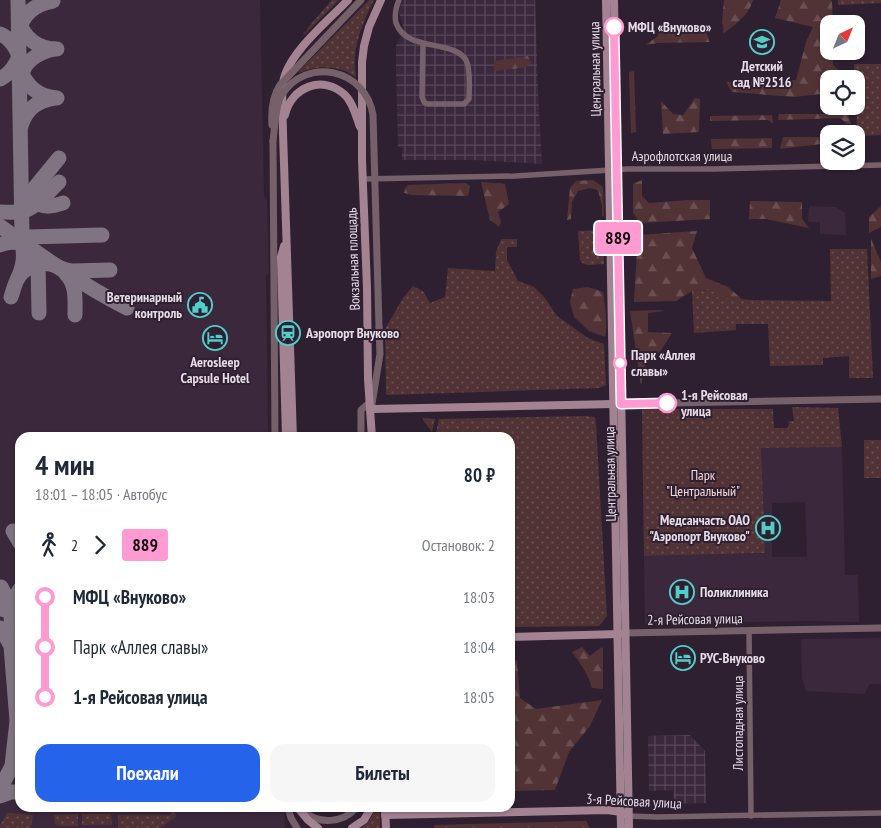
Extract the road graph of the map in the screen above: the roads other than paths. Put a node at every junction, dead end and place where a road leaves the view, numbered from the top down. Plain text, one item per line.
1 (348, 0) edge
2 (361, 0) edge
3 (381, 0) edge
4 (400, 0) edge
5 (606, 0) edge
6 (614, 0) edge
7 (423, 43) junction
8 (283, 132) junction
9 (362, 134) junction
10 (273, 141) junction
11 (881, 166) edge
12 (613, 169) junction
13 (363, 179) junction
14 (286, 237) junction
15 (881, 399) edge
16 (617, 404) junction
17 (370, 406) junction
18 (285, 415) junction
19 (292, 425) junction
20 (275, 432) edge
21 (286, 432) edge
22 (293, 432) edge
23 (361, 432) edge
24 (372, 432) edge
25 (881, 628) edge
26 (749, 630) junction
27 (621, 634) junction
28 (515, 637) edge
29 (515, 810) edge
30 (290, 812) edge
31 (294, 812) edge
32 (302, 812) edge
33 (304, 812) edge
34 (352, 812) edge
35 (369, 812) edge
36 (385, 812) edge
37 (621, 812) junction
38 (881, 813) edge
39 (628, 816) junction
40 (751, 816) junction
41 (297, 828) edge
42 (318, 828) edge
43 (352, 828) edge
44 (386, 828) edge
45 (621, 828) edge
46 (629, 828) edge

1 - 8 main road
2 - 10 street, bridge
3 - 9 main road, Вокзальная площадь
4 - 7 street
5 - 12 main road, Центральная улица
6 - 12 main road, Центральная улица
7 - 7 street
8 - 9 main road
8 - 14 main road
9 - 13 main road, Вокзальная площадь
10 - 17 street, bridge
10 - 20 street
11 - 12 street, Аэрофлотская улица
12 - 13 street, Аэрофлотская улица
12 - 16 main road, Центральная улица
13 - 17 main road, Вокзальная площадь
14 - 18 main road
14 - 19 main road
15 - 16 street
16 - 17 main road
16 - 27 main road, Центральная улица
17 - 23 street
17 - 24 main road, Вокзальная площадь
18 - 19 main road
18 - 21 main road
19 - 22 main road
25 - 26 street, 2-я Рейсовая улица
26 - 27 street, 2-я Рейсовая улица
26 - 40 street, Листопадная улица
27 - 28 main road, 2-я Рейсовая улица
27 - 37 main road, Центральная улица
27 - 39 main road, Центральная улица
29 - 37 main road, 3-я Рейсовая улица
30 - 41 street, bridge
31 - 41 main road
32 - 42 main road
33 - 34 street
35 - 43 main road
36 - 44 main road
37 - 39 main road, 3-я Рейсовая улица
37 - 45 main road, Центральная улица
38 - 40 street, 3-я Рейсовая улица
39 - 40 street, 3-я Рейсовая улица
39 - 46 main road, Центральная улица

